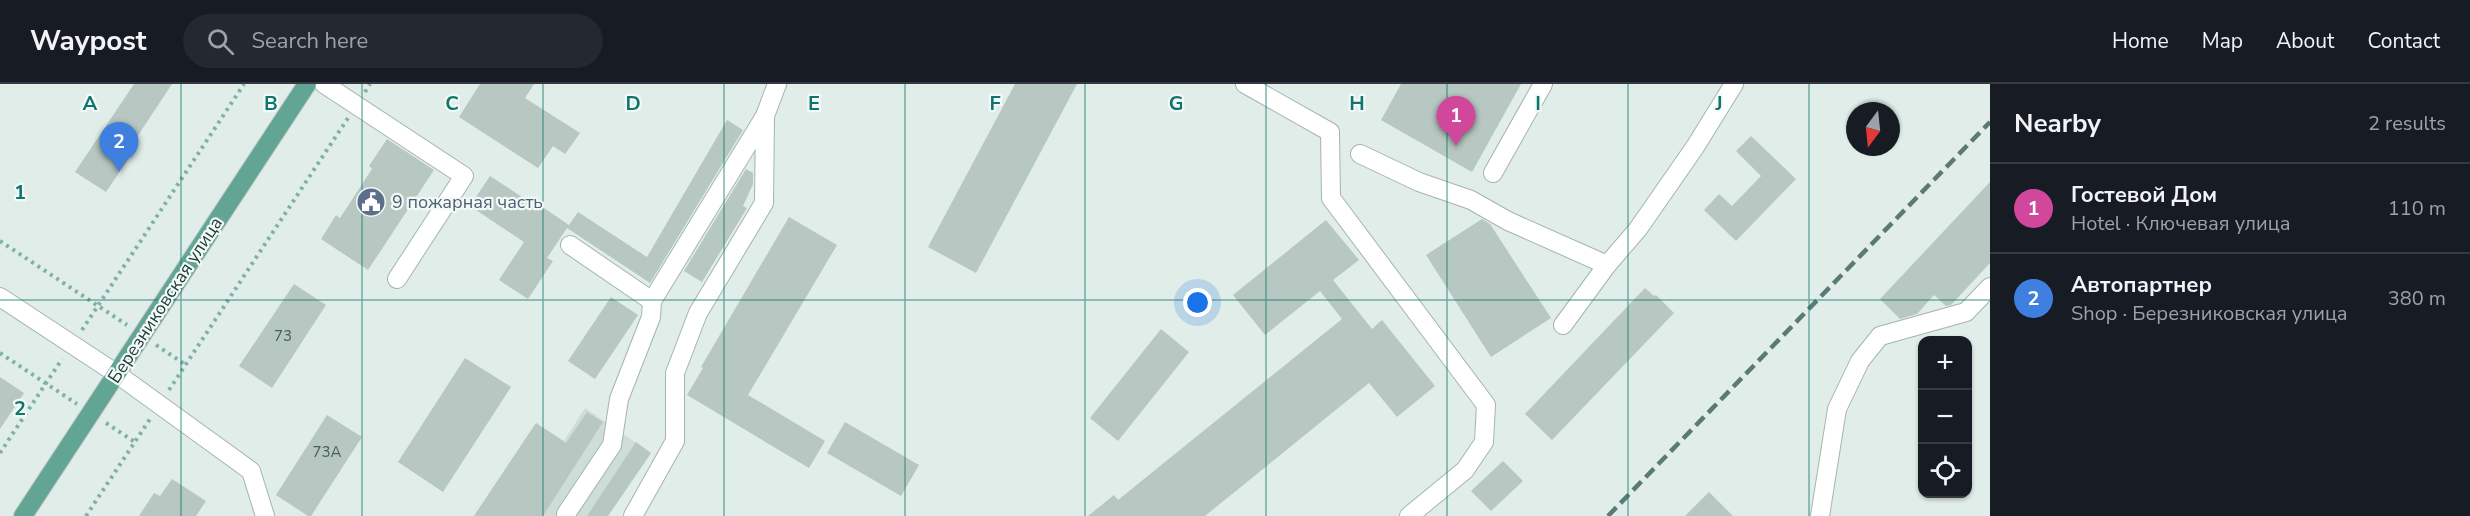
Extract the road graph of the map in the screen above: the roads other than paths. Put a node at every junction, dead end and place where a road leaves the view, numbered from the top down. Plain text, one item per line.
1 (307, 84) edge
2 (324, 84) edge
3 (777, 84) edge
4 (1245, 84) edge
5 (1543, 84) edge
6 (1734, 84) edge
7 (765, 116) junction
8 (1360, 154) dead end
9 (1493, 173) dead end
10 (570, 245) dead end
11 (1607, 265) junction
12 (397, 279) dead end
13 (1990, 287) edge
14 (0, 297) edge
15 (652, 301) junction
16 (1563, 326) dead end
17 (117, 374) junction
18 (566, 514) dead end
19 (23, 516) edge
20 (265, 516) edge
21 (633, 516) edge
22 (1409, 516) edge
23 (1820, 516) edge

1 - 17 main road, Березниковская улица
2 - 12 street
3 - 7 street
4 - 22 street
5 - 9 street
6 - 11 street
7 - 15 street
7 - 21 street
8 - 11 street
10 - 15 street
11 - 16 street
13 - 23 street
14 - 17 street
15 - 18 street
17 - 19 main road, Березниковская улица
17 - 20 street

